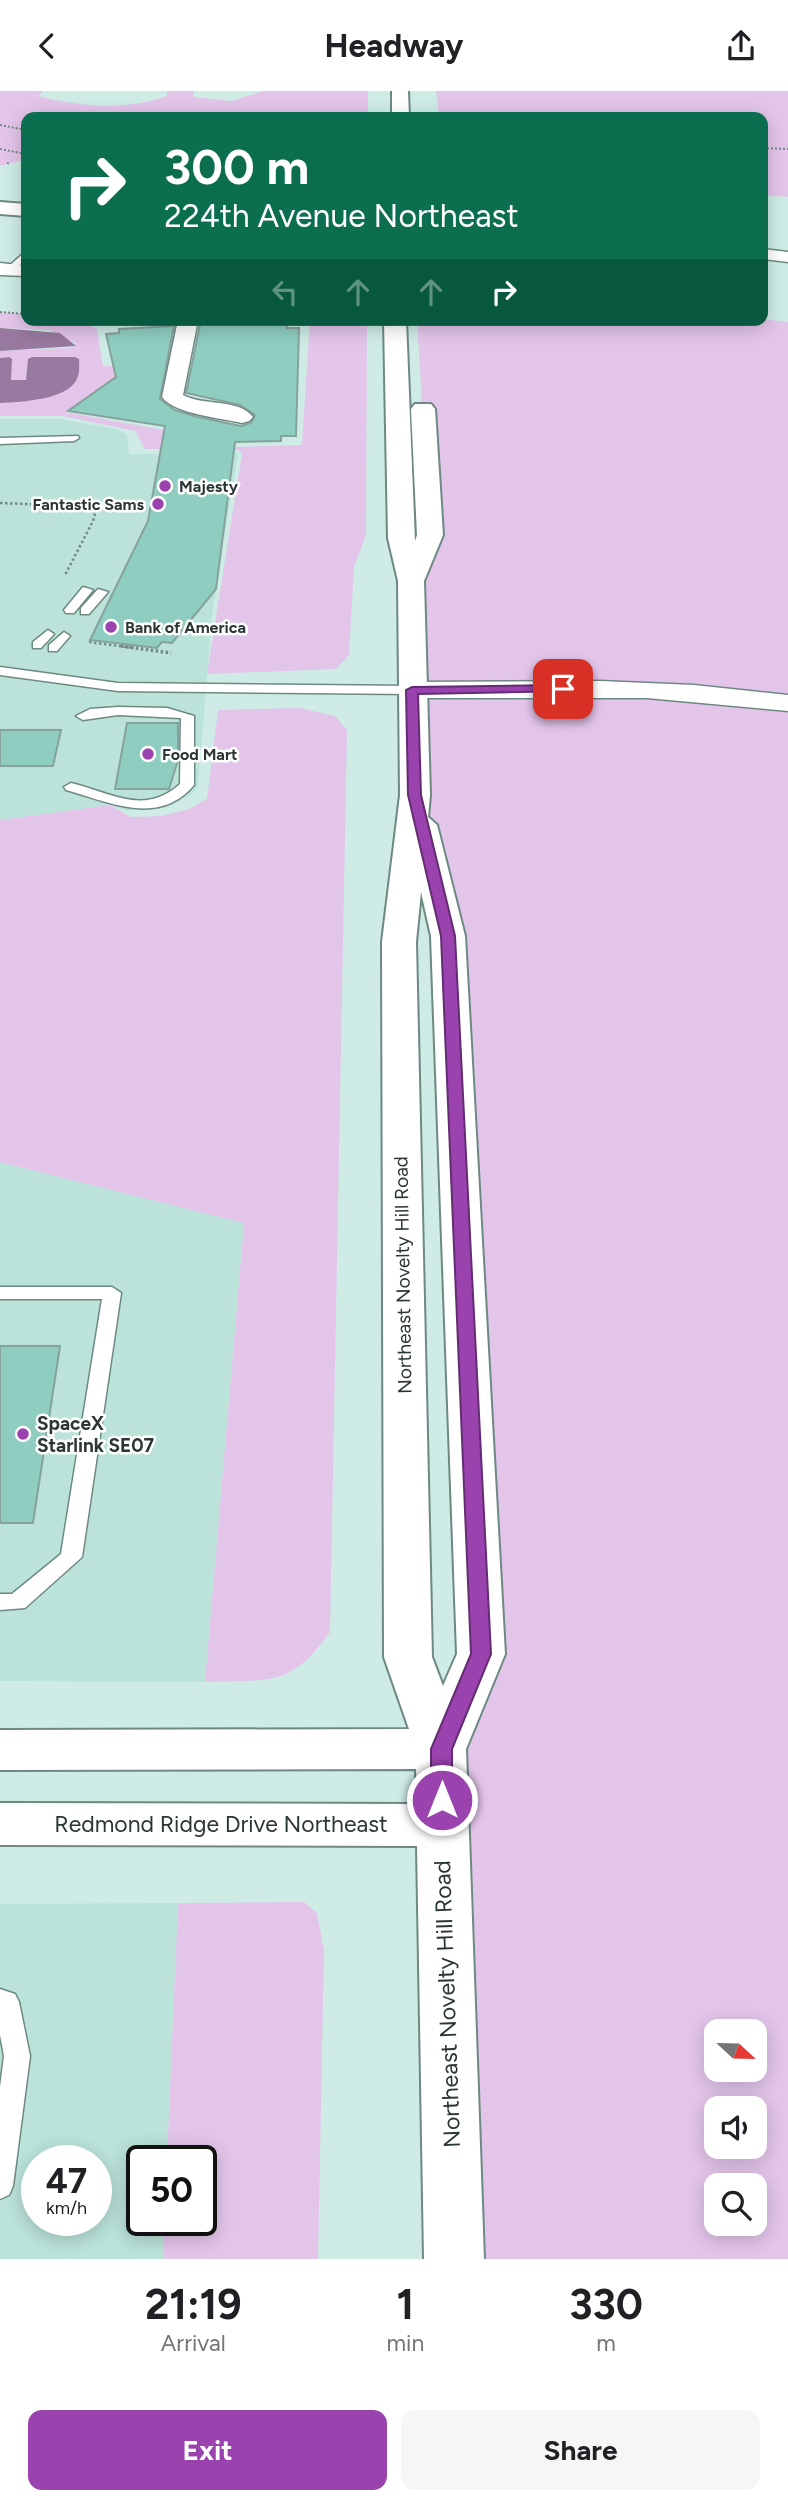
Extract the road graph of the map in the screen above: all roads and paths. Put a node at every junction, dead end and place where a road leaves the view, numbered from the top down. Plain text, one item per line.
1 (400, 91) edge
2 (401, 112) edge
3 (0, 125) edge
4 (21, 129) edge
5 (768, 148) edge
6 (0, 149) edge
7 (788, 149) edge
8 (21, 153) edge
9 (0, 208) edge
10 (21, 210) edge
11 (0, 215) edge
12 (21, 217) edge
13 (768, 255) edge
14 (788, 257) edge
15 (0, 312) edge
16 (21, 314) edge
17 (187, 326) edge
18 (395, 326) edge
19 (418, 326) edge
20 (419, 347) dead end
21 (421, 387) dead end
22 (242, 417) dead end
23 (74, 438) dead end
24 (0, 441) edge
25 (411, 581) junction
26 (73, 589) dead end
27 (87, 590) dead end
28 (102, 592) dead end
29 (56, 608) dead end
30 (70, 610) dead end
31 (85, 611) dead end
32 (48, 634) dead end
33 (64, 636) dead end
34 (23, 644) dead end
35 (53, 648) dead end
36 (0, 671) edge
37 (412, 690) junction
38 (788, 703) edge
39 (83, 716) dead end
40 (71, 787) dead end
41 (415, 795) junction
42 (0, 1293) edge
43 (0, 1602) edge
44 (441, 1749) junction
45 (0, 1750) edge
46 (0, 1824) edge
47 (442, 1825) junction
48 (0, 2000) edge
49 (0, 2186) edge
50 (454, 2259) edge

1 - 2 main road
3 - 4 path
5 - 7 path
6 - 8 path
9 - 10 main road
11 - 12 main road
13 - 14 street
15 - 16 path
17 - 22 street
18 - 25 main road, Northeast Novelty Hill Road
19 - 20 main road
21 - 25 main road, Northeast Novelty Hill Road
23 - 24 lane
25 - 37 main road, Northeast Novelty Hill Road
26 - 29 lane
27 - 30 lane
28 - 31 lane
32 - 34 lane
33 - 35 lane
36 - 37 lane
37 - 38 street
37 - 41 main road, Northeast Novelty Hill Road
39 - 40 lane
41 - 44 main road, Northeast Novelty Hill Road
41 - 44 main road, Northeast Novelty Hill Road
42 - 43 lane
44 - 45 main road
44 - 47 main road, Northeast Novelty Hill Road
46 - 47 main road, Redmond Ridge Drive Northeast
47 - 50 main road, Northeast Novelty Hill Road
48 - 49 lane

